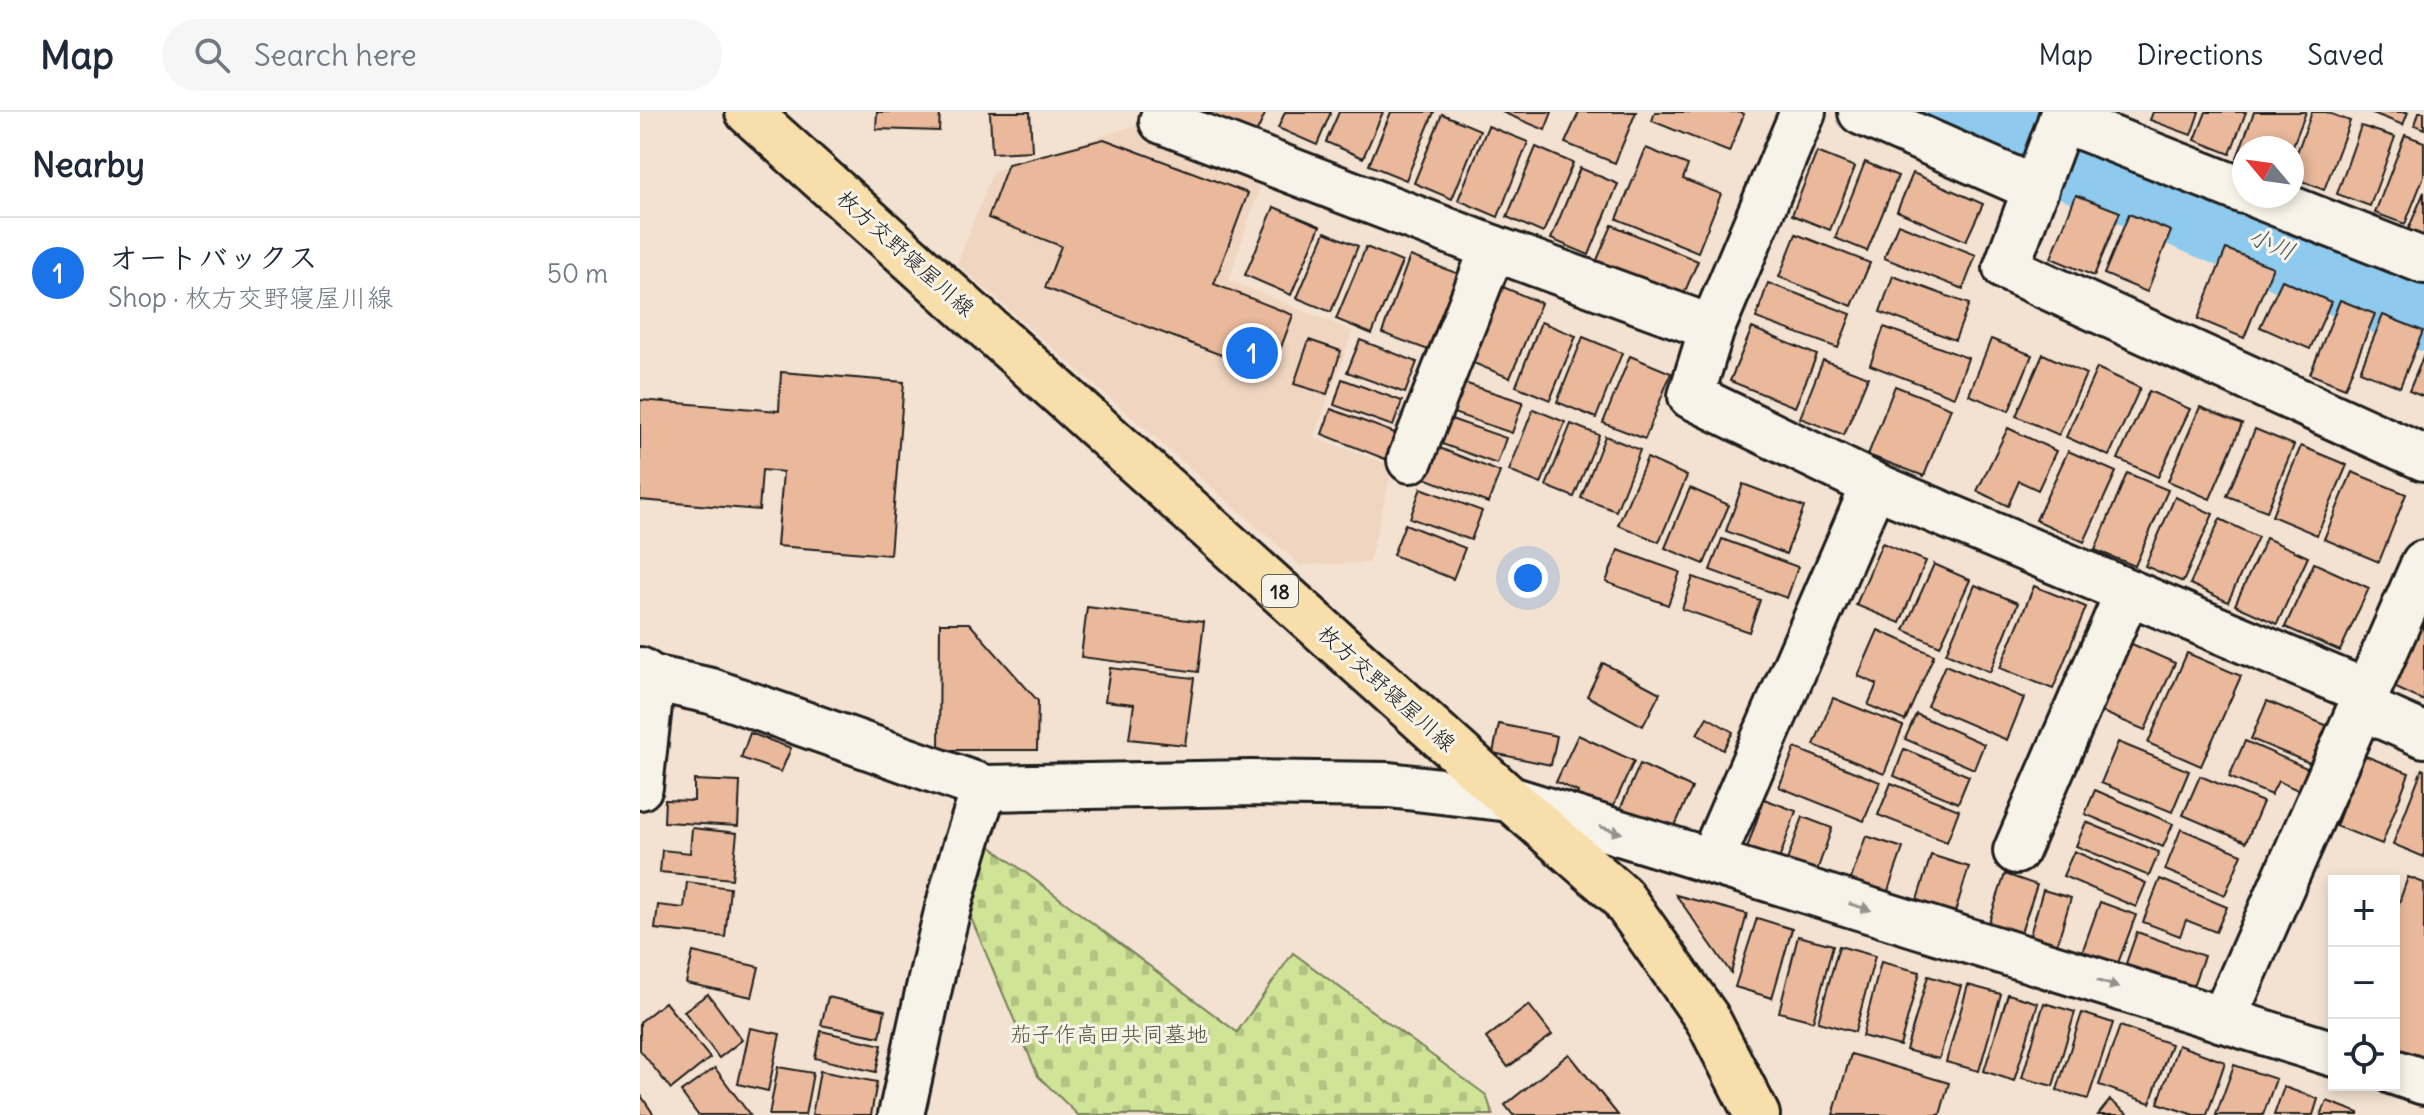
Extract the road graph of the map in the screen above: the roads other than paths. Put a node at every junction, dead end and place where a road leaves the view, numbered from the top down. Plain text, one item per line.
1 (748, 112) edge
2 (1166, 112) edge
3 (1803, 112) edge
4 (1861, 112) edge
5 (2062, 116) edge
6 (2232, 186) edge
7 (2036, 189) junction
8 (2289, 208) edge
9 (1493, 248) junction
10 (2424, 261) edge
11 (1712, 328) junction
12 (2424, 458) edge
13 (1410, 460) dead end
14 (1874, 485) junction
15 (2424, 563) edge
16 (2128, 592) junction
17 (646, 674) edge
18 (2362, 699) junction
19 (2424, 735) edge
20 (640, 787) edge
21 (985, 788) junction
22 (1510, 799) junction
23 (2016, 851) dead end
24 (1711, 861) junction
25 (2223, 1020) junction
26 (2328, 1052) edge
27 (2400, 1074) edge
28 (2424, 1082) edge
29 (901, 1115) edge
30 (1757, 1115) edge

1 - 22 main road, 枚方交野寝屋川線 / 18
2 - 9 street
3 - 11 street
4 - 7 street
5 - 6 street
5 - 7 street
7 - 12 street
8 - 10 street
9 - 11 street
9 - 13 street
11 - 14 street
14 - 16 street
14 - 24 street
15 - 18 street
16 - 18 street
16 - 23 street
17 - 20 street
17 - 21 street
18 - 19 street
18 - 25 street
21 - 22 street
21 - 29 street
22 -> 24 street
22 - 30 main road, 枚方交野寝屋川線 / 18
24 -> 25 street
25 - 26 street
27 - 28 street

